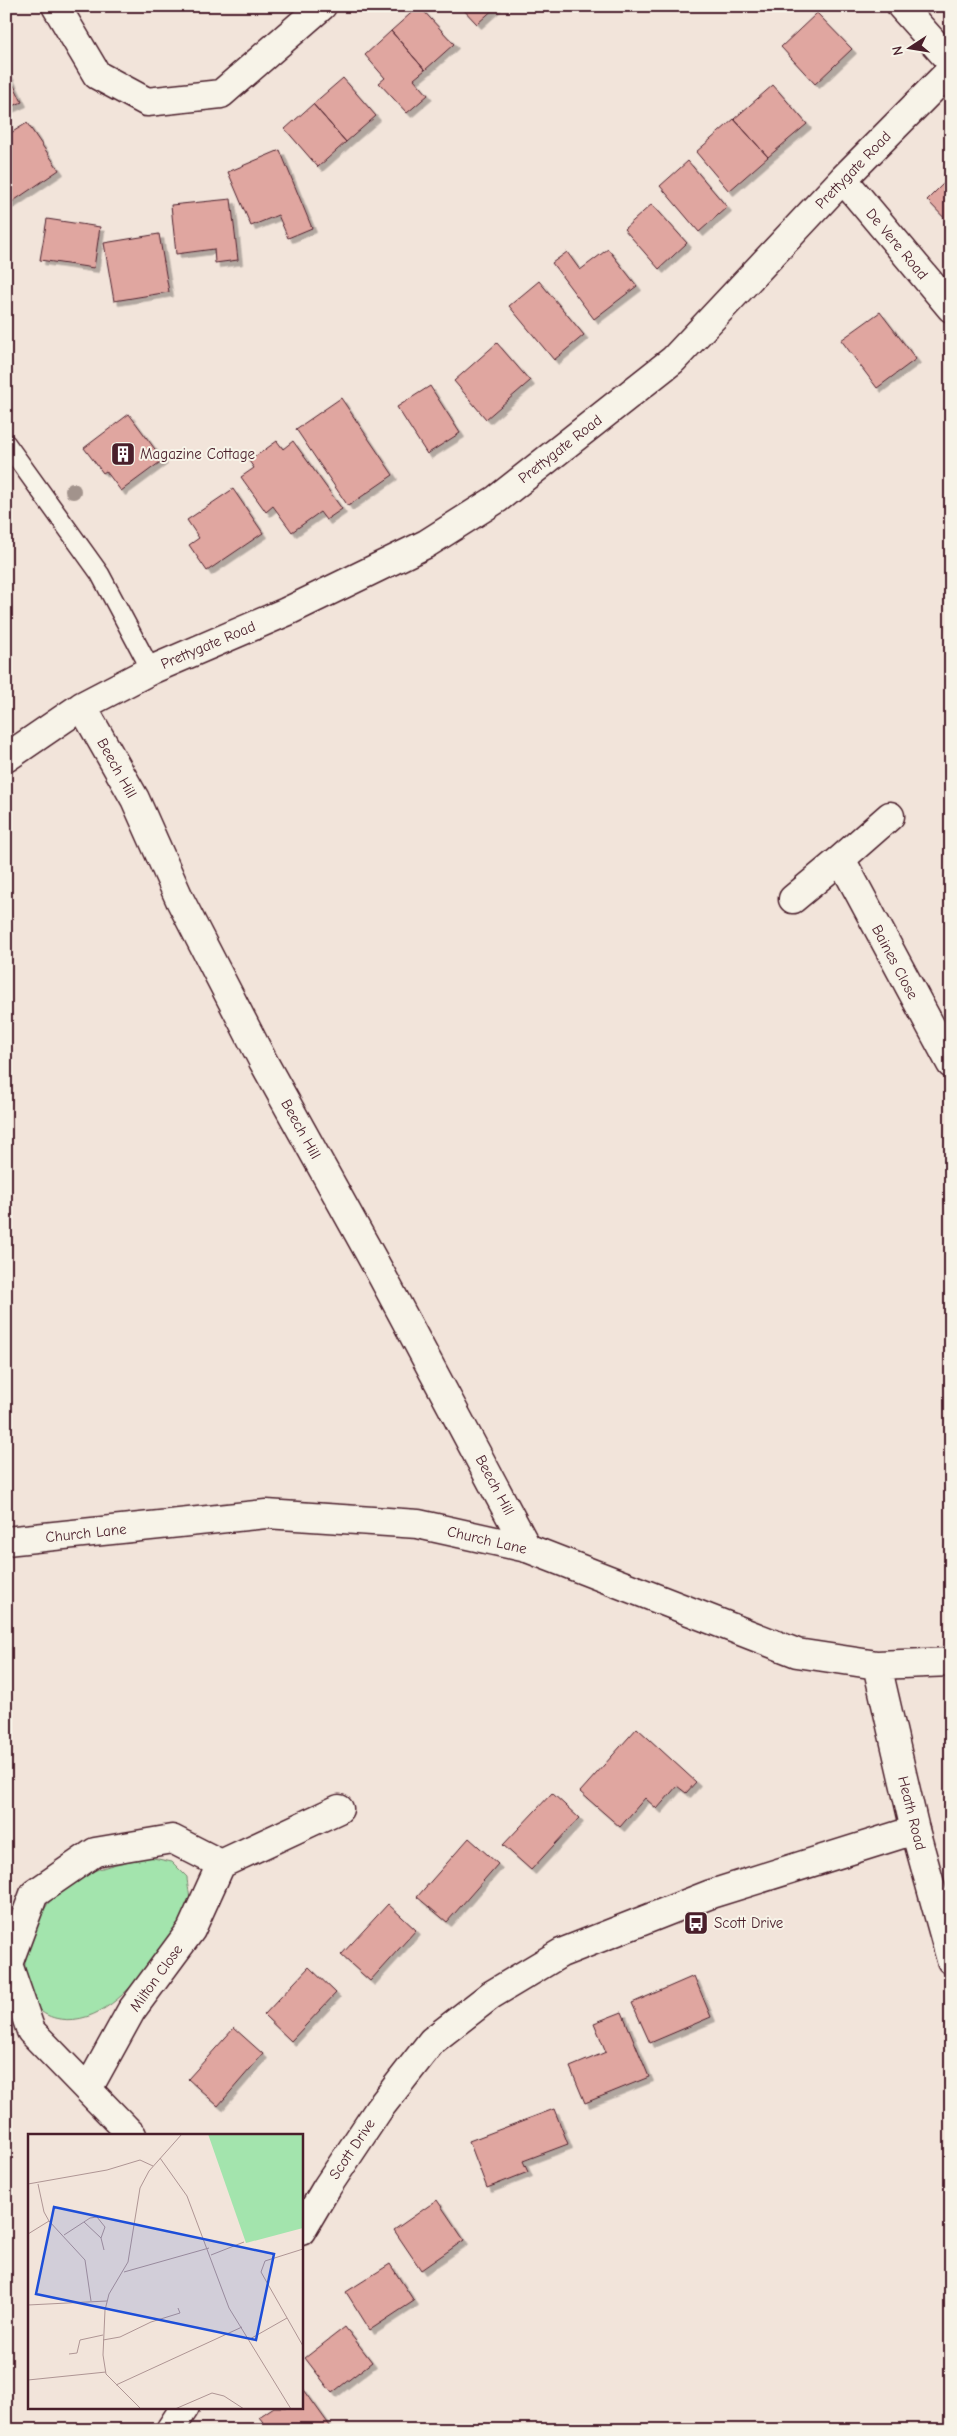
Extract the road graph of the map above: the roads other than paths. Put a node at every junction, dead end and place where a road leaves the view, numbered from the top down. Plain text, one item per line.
1 (56, 6) edge
2 (322, 6) edge
3 (901, 6) edge
4 (951, 62) edge
5 (951, 70) edge
6 (844, 180) junction
7 (951, 308) edge
8 (6, 443) edge
9 (151, 670) junction
10 (82, 706) junction
11 (6, 758) edge
12 (890, 816) dead end
13 (841, 859) junction
14 (793, 899) dead end
15 (951, 1064) edge
16 (6, 1541) edge
17 (527, 1548) junction
18 (951, 1662) edge
19 (877, 1665) junction
20 (339, 1809) dead end
21 (915, 1830) junction
22 (221, 1864) junction
23 (951, 1960) edge
24 (88, 2089) junction
25 (131, 2134) edge
26 (302, 2229) edge
27 (184, 2408) edge
28 (170, 2430) edge

1 - 2 street
3 - 4 street
5 - 6 street, Prettygate Road
6 - 7 street, De Vere Road
6 - 9 street, Prettygate Road
8 - 9 lane
9 - 10 street, Prettygate Road
10 - 11 street, Prettygate Road
10 - 17 street, Beech Hill
12 - 13 street
13 - 14 street
13 - 15 street, Baines Close
16 - 17 street, Church Lane
17 - 19 street, Church Lane
18 - 19 street, Church Lane
19 - 21 street, Heath Road
20 - 22 street
21 - 23 street, Heath Road
21 - 26 street, Scott Drive
22 - 24 street, Milton Close
22 - 24 street
24 - 25 street
27 - 28 street

